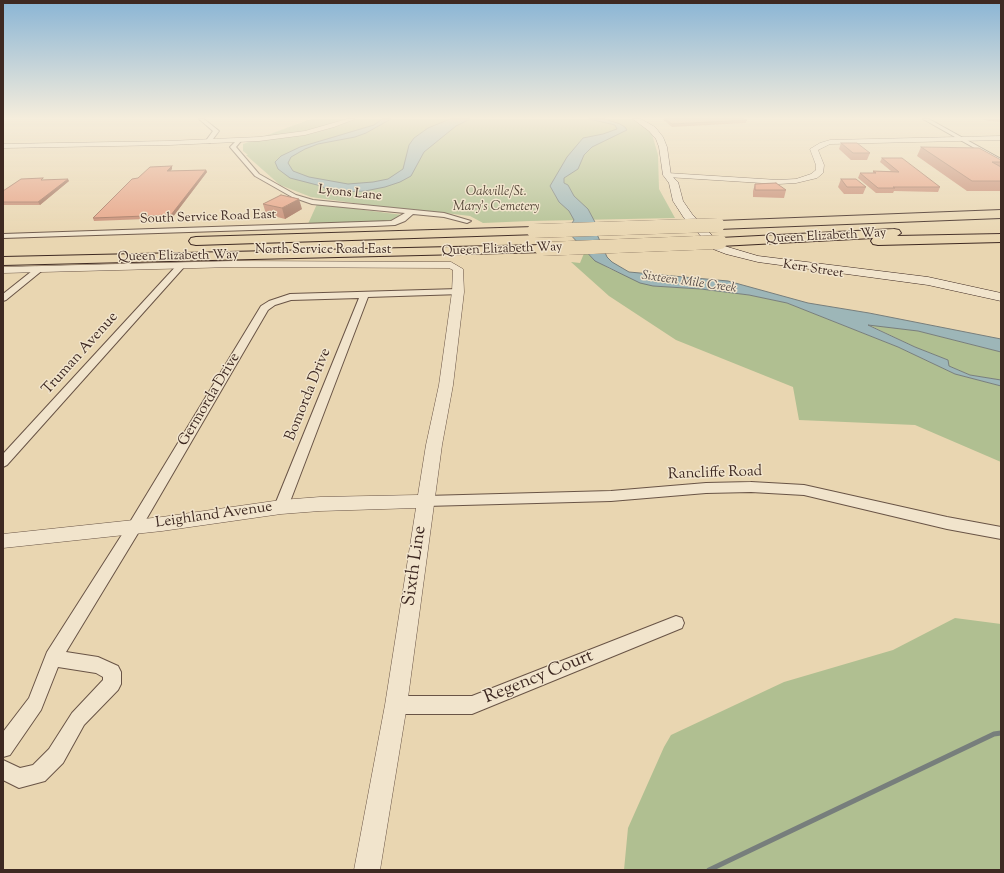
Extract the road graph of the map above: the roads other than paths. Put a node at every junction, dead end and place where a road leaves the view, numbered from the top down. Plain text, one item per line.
1 (244, 160) edge
2 (665, 160) edge
3 (818, 160) edge
4 (668, 177) junction
5 (1001, 208) edge
6 (411, 212) junction
7 (1001, 214) edge
8 (467, 220) dead end
9 (768, 223) junction
10 (1001, 228) edge
11 (3, 236) edge
12 (1001, 238) edge
13 (720, 242) junction
14 (3, 246) edge
15 (3, 261) edge
16 (451, 265) joint
17 (181, 266) junction
18 (40, 269) junction
19 (3, 270) edge
20 (458, 292) junction
21 (366, 294) junction
22 (1001, 297) edge
23 (3, 298) edge
24 (1001, 303) edge
25 (3, 462) edge
26 (426, 501) junction
27 (281, 506) junction
28 (135, 526) junction
29 (1001, 533) edge
30 (3, 541) edge
31 (676, 623) dead end
32 (53, 658) junction
33 (396, 705) junction
34 (3, 748) edge
35 (3, 770) edge
36 (367, 870) edge

1 - 6 street, Lyons Lane
2 - 4 main road, Kerr Street
3 - 4 street
4 - 22 main road, Kerr Street
4 - 24 main road, Kerr Street
5 - 9 highway
6 - 8 street, Lyons Lane
6 - 11 street, South Service Road East
7 - 9 highway, Queen Elizabeth Way
9 - 14 highway, Queen Elizabeth Way, bridge
10 - 13 highway, Queen Elizabeth Way
12 - 13 highway
13 - 15 highway, Queen Elizabeth Way, bridge
16 - 17 street, North Service Road East
16 - 20 street, Sixth Line
17 - 18 street, North Service Road East
17 - 25 street, Truman Avenue
18 - 19 street, North Service Road East
18 - 23 street
20 - 21 street, Germorda Drive
20 - 26 street, Sixth Line
21 - 27 street, Bomorda Drive
21 - 28 street, Germorda Drive
26 - 27 street, Leighland Avenue
26 - 29 street, Rancliffe Road
26 - 33 street, Sixth Line
27 - 28 street, Leighland Avenue
28 - 30 street, Leighland Avenue
28 - 32 street, Germorda Drive
31 - 33 street, Regency Court
32 - 34 street, Germorda Drive
32 - 35 street
33 - 36 street, Sixth Line

